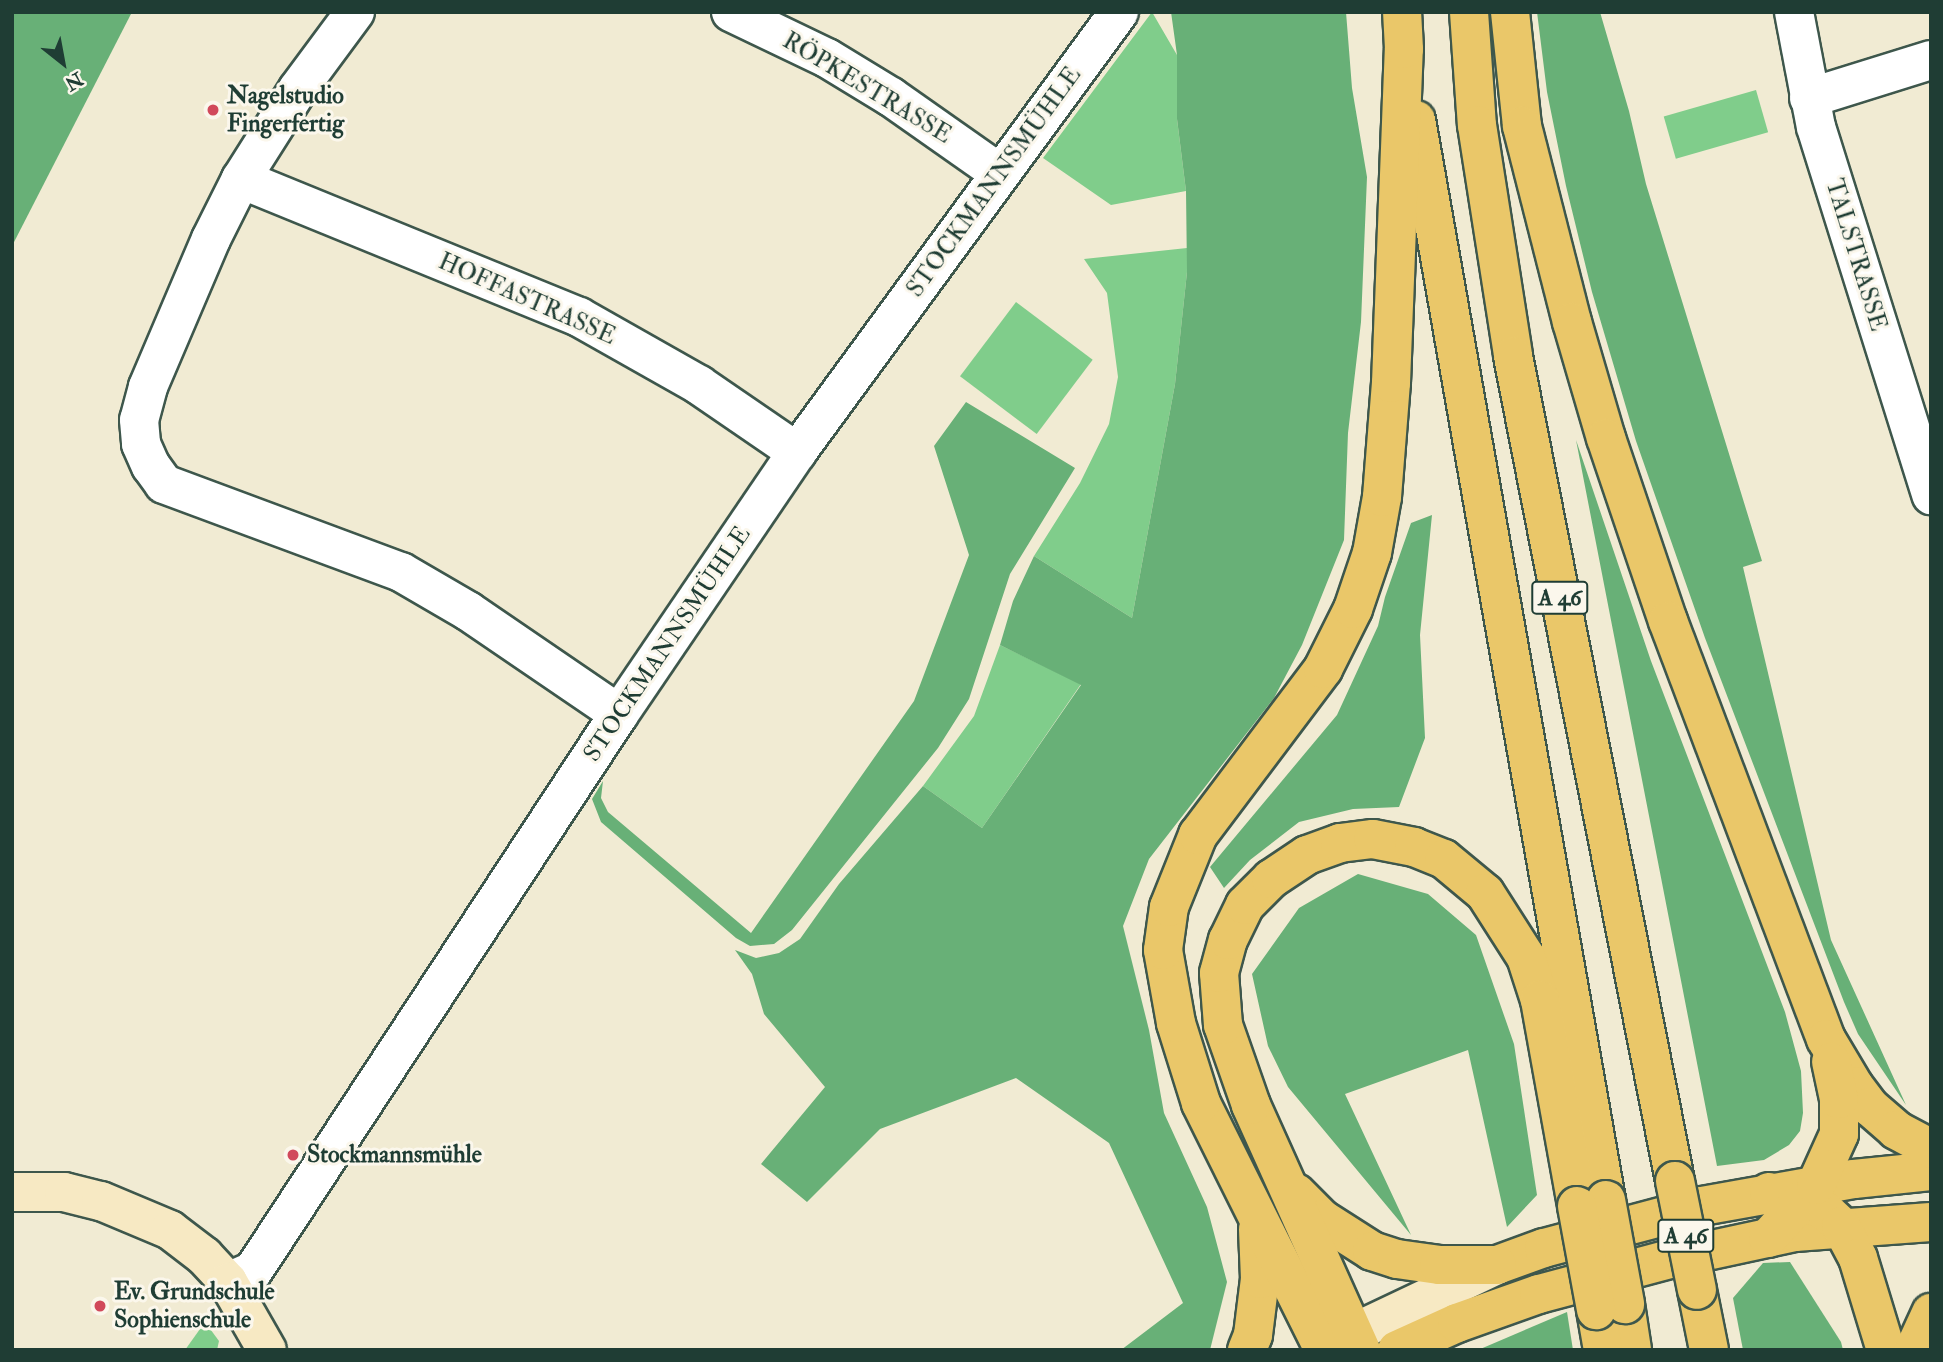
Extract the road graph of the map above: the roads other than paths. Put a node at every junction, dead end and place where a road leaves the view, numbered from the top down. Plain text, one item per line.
1 (355, 12) edge
2 (731, 12) edge
3 (1119, 12) edge
4 (1469, 12) edge
5 (1510, 12) edge
6 (1794, 12) edge
7 (1403, 31) edge
8 (1931, 60) edge
9 (1810, 98) junction
10 (999, 173) junction
11 (241, 179) junction
12 (797, 452) junction
13 (1931, 495) edge
14 (619, 714) junction
15 (1826, 1039) junction
16 (1931, 1149) edge
17 (1931, 1171) edge
18 (1285, 1181) junction
19 (12, 1192) edge
20 (1796, 1193) junction
21 (1592, 1203) junction
22 (1257, 1216) junction
23 (1931, 1222) edge
24 (1841, 1226) junction
25 (1769, 1238) junction
26 (1497, 1265) junction
27 (228, 1282) junction
28 (1611, 1307) junction
29 (1931, 1313) edge
30 (1336, 1346) edge
31 (267, 1350) edge
32 (1247, 1350) edge
33 (1397, 1350) edge
34 (1603, 1350) edge
35 (1632, 1350) edge
36 (1709, 1350) edge
37 (1886, 1350) edge
38 (1914, 1350) edge

1 - 11 street
2 - 10 street, RÖPKESTRASSE
3 - 10 street, STOCKMANNSMÜHLE
4 - 36 main road, A 46, bridge
5 - 15 main road
6 - 9 street, TALSTRASSE
7 - 21 main road, A 46
7 - 22 main road
8 - 9 street
9 - 13 street, TALSTRASSE
10 - 12 street, STOCKMANNSMÜHLE
11 - 12 street, HOFFASTRASSE
11 - 14 street
12 - 14 street, STOCKMANNSMÜHLE
14 - 27 street, STOCKMANNSMÜHLE
15 - 16 main road
15 - 20 main road
17 - 20 main road
18 - 21 main road
18 - 26 main road
18 - 30 main road
19 - 27 street
20 - 24 main road
20 - 25 main road
20 - 26 main road
21 - 28 main road, bridge
22 - 30 main road
22 - 32 main road
23 - 24 main road
24 - 25 main road
24 - 37 main road
25 - 33 main road
26 - 30 street
27 - 31 street
28 - 34 main road
28 - 35 main road
29 - 38 main road

